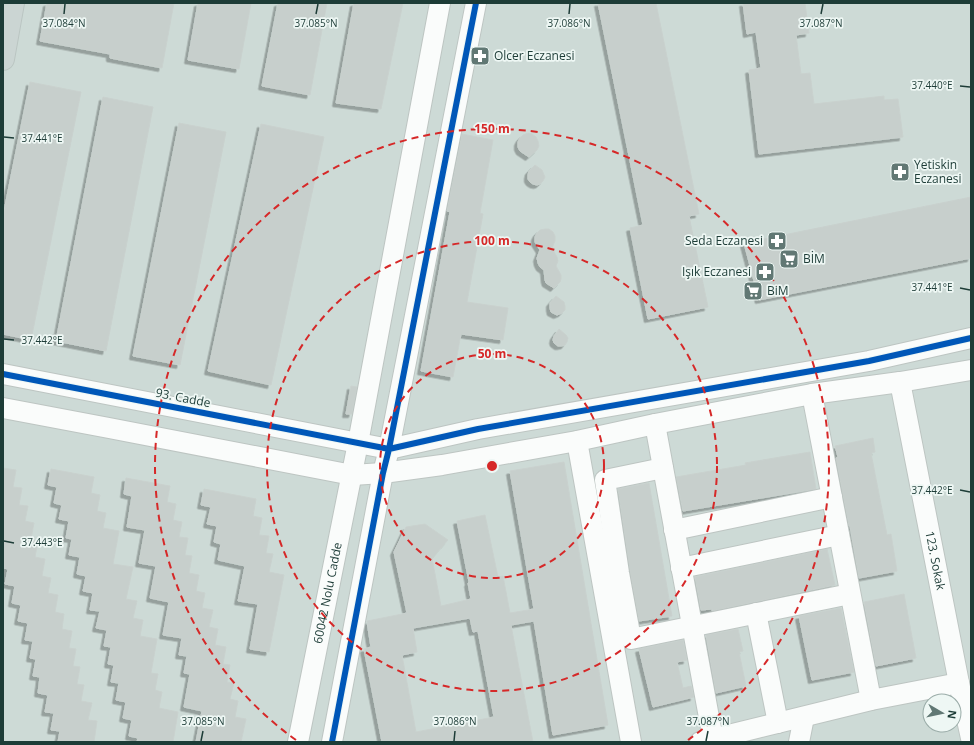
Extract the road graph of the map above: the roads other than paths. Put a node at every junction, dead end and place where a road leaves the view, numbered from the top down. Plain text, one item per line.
1 (13, 3) edge
2 (440, 3) edge
3 (476, 3) edge
4 (3, 59) edge
5 (971, 338) edge
6 (971, 370) edge
7 (3, 374) edge
8 (900, 382) junction
9 (812, 394) junction
10 (3, 408) edge
11 (654, 424) junction
12 (577, 441) junction
13 (358, 443) junction
14 (390, 449) junction
15 (663, 468) junction
16 (383, 473) junction
17 (352, 474) junction
18 (832, 497) junction
19 (674, 530) junction
20 (839, 535) junction
21 (682, 568) junction
22 (850, 594) junction
23 (756, 613) junction
24 (693, 627) junction
25 (959, 683) junction
26 (871, 700) junction
27 (804, 717) junction
28 (778, 723) junction
29 (971, 738) edge
30 (707, 740) edge
31 (298, 742) edge
32 (332, 742) edge
33 (631, 742) edge
34 (799, 742) edge

1 - 4 main road
2 - 13 street, 60042 Nolu Cadde
3 - 14 street
5 - 14 street
6 - 8 street
7 - 13 street, 93. Cadde
8 - 9 street
8 - 25 street, 123. Sokak
9 - 11 street
9 - 18 street
10 - 17 street
11 - 12 street
11 - 15 street
12 - 16 street
12 - 33 street
13 - 14 street, 93. Cadde
13 - 17 street, 60042 Nolu Cadde
14 - 16 street
15 - 19 street
15 - 24 street
16 - 17 street
16 - 32 street
17 - 31 street, 60042 Nolu Cadde
18 - 19 street
18 - 20 street
19 - 21 street
20 - 21 street
20 - 22 street
21 - 24 street
22 - 23 street
22 - 26 street
23 - 24 street
23 - 28 street
24 - 30 street
25 - 26 street
25 - 29 street, 123. Sokak
26 - 27 street
27 - 28 street
27 - 34 street
28 - 30 street

